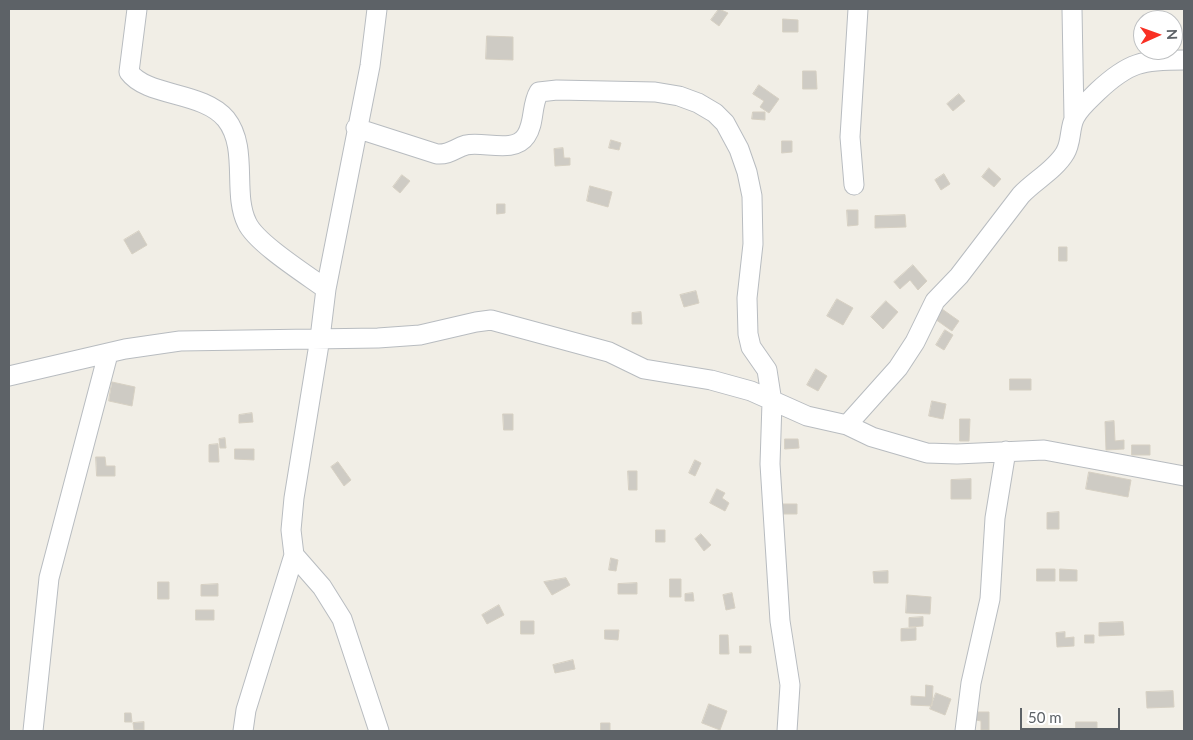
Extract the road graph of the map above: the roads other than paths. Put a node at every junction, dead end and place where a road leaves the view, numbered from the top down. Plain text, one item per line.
1 (137, 9) edge
2 (378, 9) edge
3 (858, 9) edge
4 (1072, 9) edge
5 (1184, 60) edge
6 (1074, 118) junction
7 (356, 128) junction
8 (854, 186) dead end
9 (326, 289) junction
10 (320, 338) junction
11 (108, 354) junction
12 (9, 376) edge
13 (772, 402) junction
14 (847, 426) junction
15 (1006, 451) junction
16 (1184, 476) edge
17 (294, 555) junction
18 (33, 731) edge
19 (243, 731) edge
20 (379, 731) edge
21 (787, 731) edge
22 (964, 731) edge

1 - 9 street
2 - 7 street
3 - 8 street
4 - 6 street
5 - 6 street
6 - 14 street
7 - 9 street
7 - 13 street
9 - 10 street
10 - 11 street
10 - 13 street
10 - 17 street
11 - 12 street
11 - 18 street
13 - 14 street
13 - 21 street
14 - 15 street
15 - 16 street
15 - 22 street
17 - 19 street
17 - 20 street

